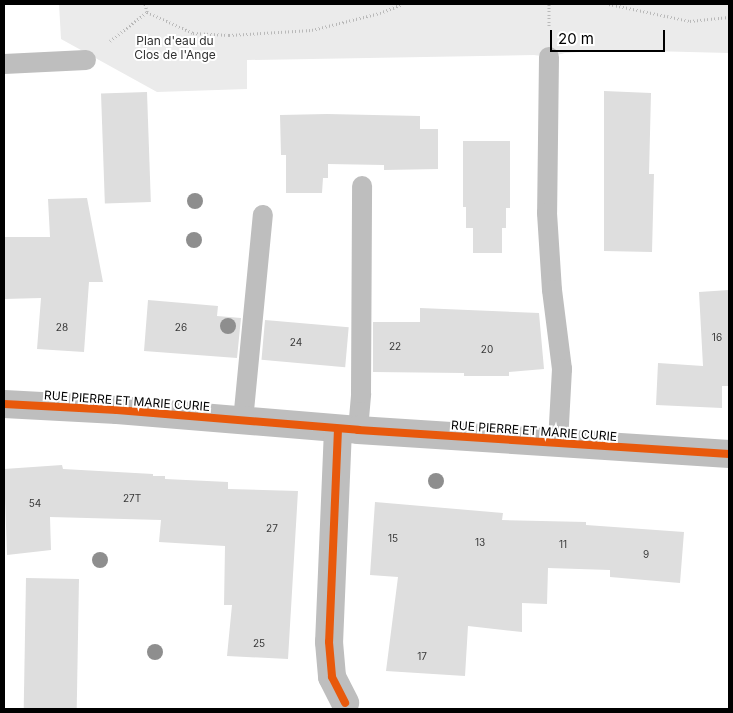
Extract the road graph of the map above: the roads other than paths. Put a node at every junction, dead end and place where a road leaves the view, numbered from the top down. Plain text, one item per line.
1 (549, 57) dead end
2 (86, 60) road end
3 (4, 64) edge
4 (362, 186) dead end
5 (263, 215) dead end
6 (4, 404) edge
7 (243, 420) junction
8 (348, 429) junction
9 (558, 444) junction
10 (729, 454) edge
11 (345, 703) dead end

1 - 9 lane
2 - 3 lane
4 - 8 lane
5 - 7 lane
6 - 7 street, RUE PIERRE ET MARIE CURIE
7 - 8 street, RUE PIERRE ET MARIE CURIE
8 - 9 street, RUE PIERRE ET MARIE CURIE
8 - 11 street
9 - 10 street, RUE PIERRE ET MARIE CURIE

